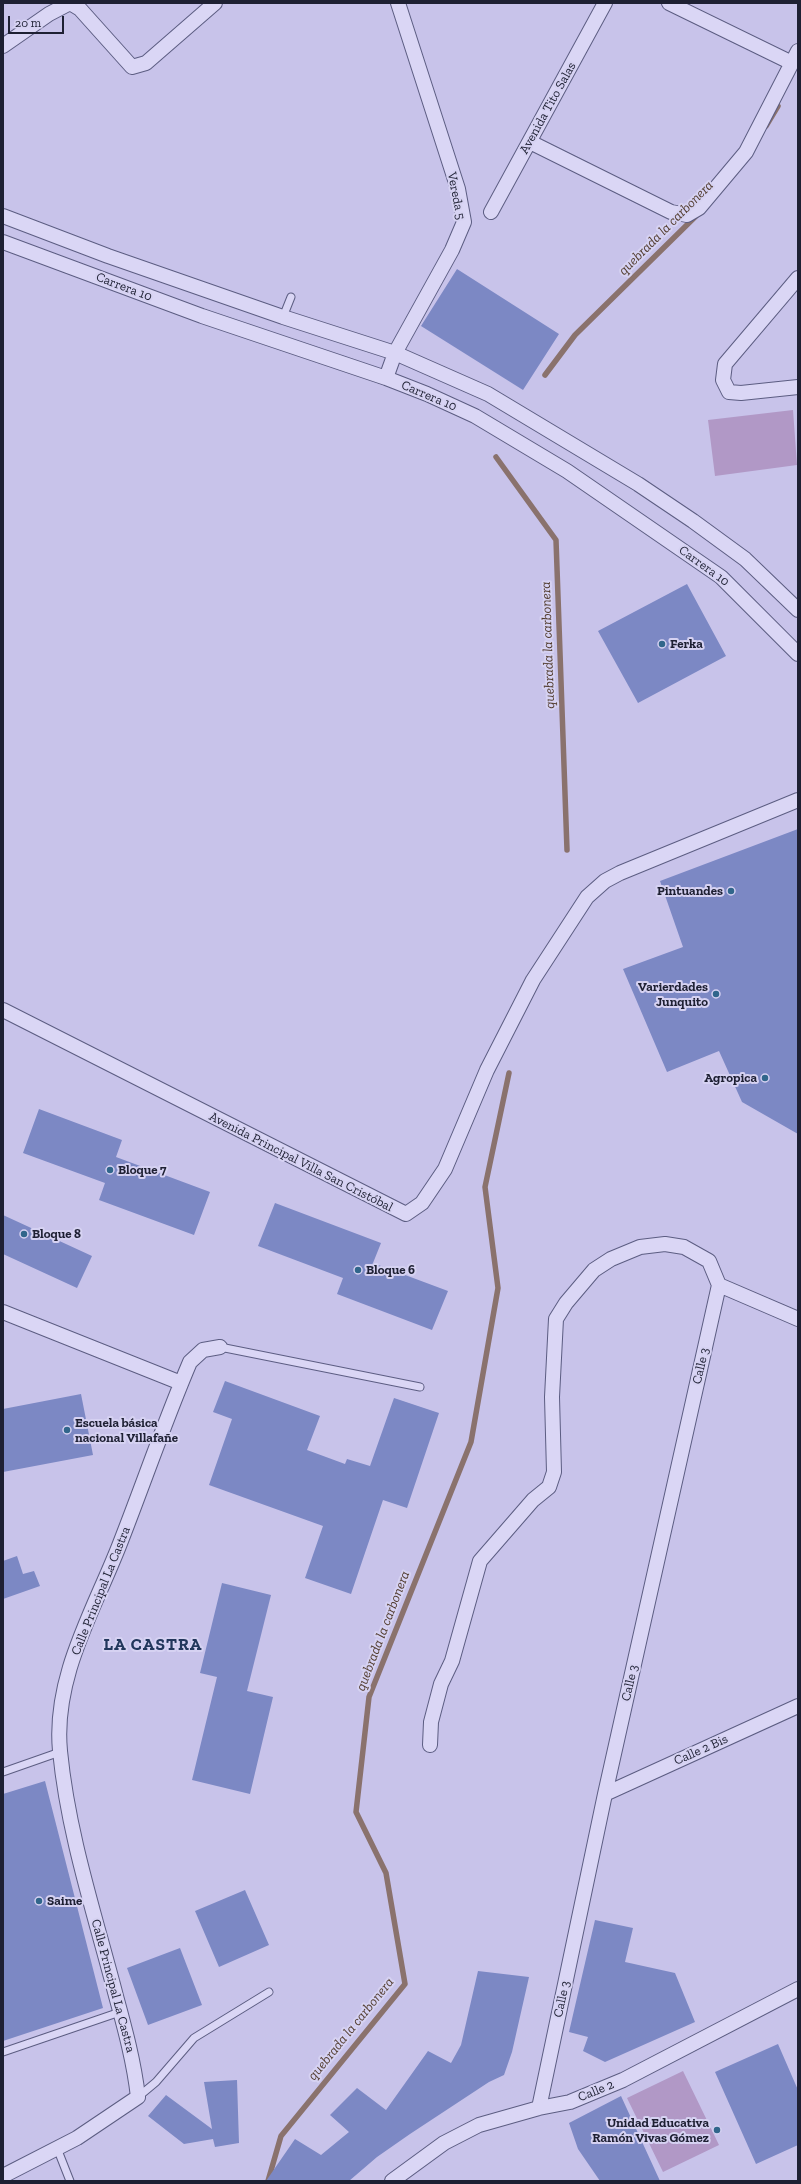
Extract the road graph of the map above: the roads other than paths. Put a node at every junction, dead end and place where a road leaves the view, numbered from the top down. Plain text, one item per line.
1 (214, 3) edge
2 (398, 3) edge
3 (605, 3) edge
4 (669, 3) edge
5 (3, 46) edge
6 (795, 57) edge
7 (530, 142) junction
8 (491, 212) dead end
9 (3, 216) edge
10 (3, 242) edge
11 (798, 278) edge
12 (291, 297) dead end
13 (283, 317) junction
14 (395, 353) junction
15 (386, 378) junction
16 (798, 387) edge
17 (798, 610) edge
18 (798, 654) edge
19 (798, 800) edge
20 (3, 1010) edge
21 (719, 1285) junction
22 (3, 1312) edge
23 (798, 1318) edge
24 (220, 1347) joint
25 (181, 1383) junction
26 (420, 1387) dead end
27 (798, 1706) edge
28 (430, 1745) dead end
29 (60, 1752) junction
30 (3, 1772) edge
31 (605, 1794) junction
32 (798, 1989) edge
33 (269, 1992) dead end
34 (120, 2012) junction
35 (3, 2052) edge
36 (138, 2097) junction
37 (539, 2108) junction
38 (57, 2148) junction
39 (3, 2176) edge
40 (70, 2181) edge
41 (392, 2181) edge

1 - 5 street
2 - 14 street, Vereda 5
3 - 7 street, Avenida Tito Salas
4 - 6 street
6 - 7 street
7 - 8 street, Avenida Tito Salas
9 - 13 street, Carrera 10
10 - 15 street, Carrera 10
11 - 16 street
12 - 13 lane
13 - 14 street, Carrera 10
14 - 15 street, Vereda 5
14 - 17 street, Carrera 10
15 - 18 street, Carrera 10
19 - 20 street, Avenida Principal Villa San Cristóbal
21 - 23 street
21 - 28 street
21 - 31 street, Calle 3
22 - 25 street
24 - 25 street, Calle Principal La Castra
24 - 26 lane
25 - 29 street, Calle Principal La Castra
27 - 31 street, Calle 2 Bis
29 - 30 lane
29 - 34 street, Calle Principal La Castra
31 - 37 street, Calle 3
32 - 37 street, Calle 2
33 - 36 lane
34 - 35 lane
34 - 36 street, Calle Principal La Castra
36 - 38 street
37 - 41 street, Calle 2
38 - 39 street
38 - 40 lane

